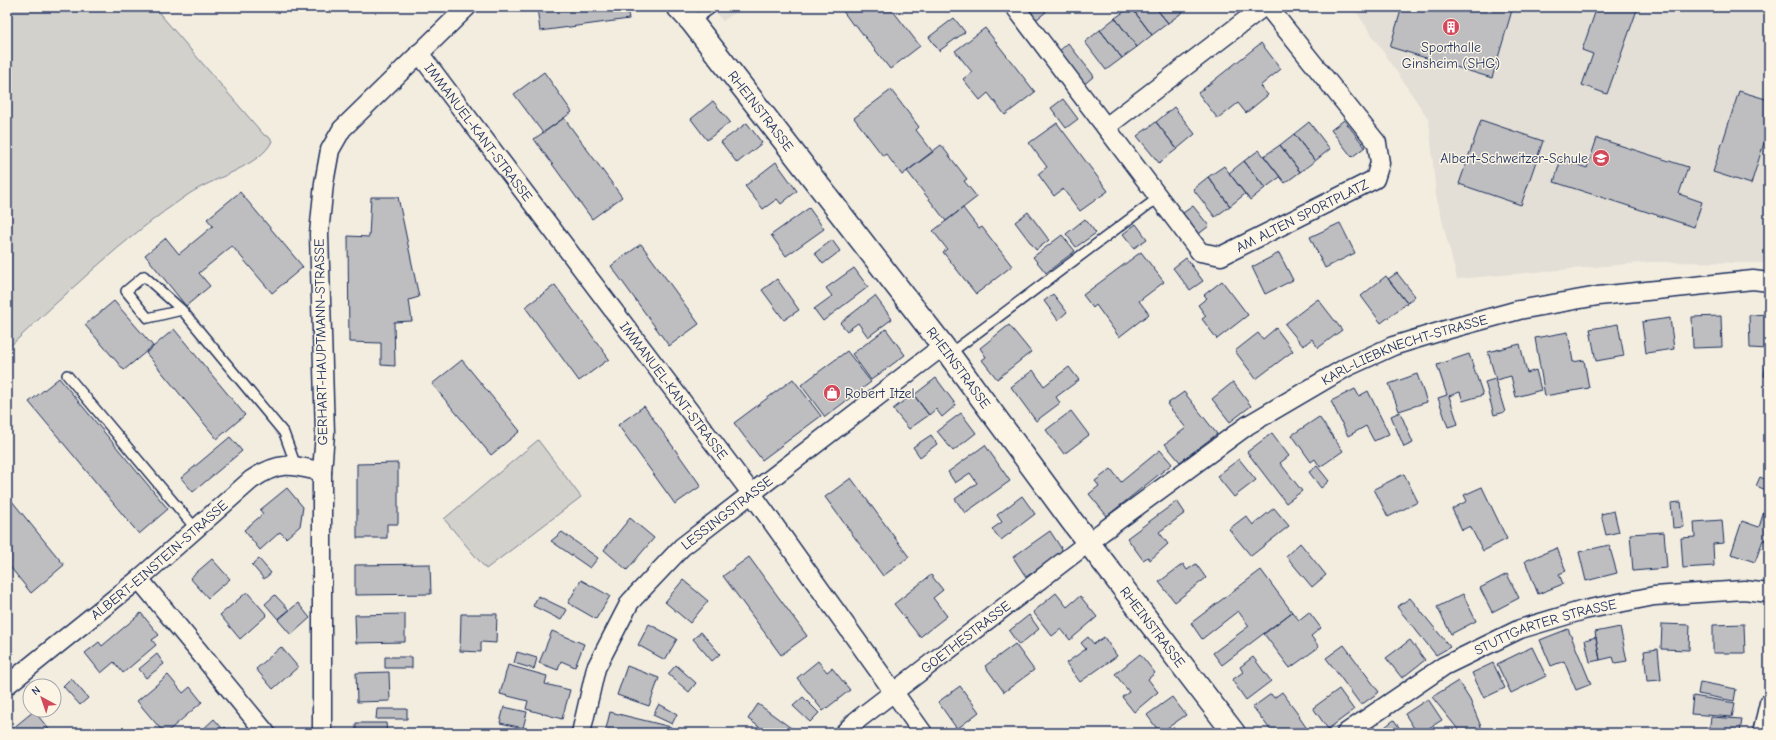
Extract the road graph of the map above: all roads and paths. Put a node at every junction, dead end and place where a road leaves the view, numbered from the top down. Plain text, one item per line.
1 (467, 7) edge
2 (713, 7) edge
3 (1015, 7) edge
4 (1263, 7) edge
5 (1268, 7) edge
6 (685, 15) edge
7 (419, 53) junction
8 (1106, 127) junction
9 (1159, 197) junction
10 (1769, 282) edge
11 (182, 310) junction
12 (946, 350) junction
13 (67, 376) dead end
14 (296, 466) junction
15 (322, 472) junction
16 (752, 494) junction
17 (196, 529) junction
18 (1088, 543) junction
19 (139, 579) junction
20 (1769, 593) edge
21 (7, 685) edge
22 (893, 692) junction
23 (1769, 703) edge
24 (266, 733) edge
25 (322, 733) edge
26 (581, 733) edge
27 (844, 733) edge
28 (923, 733) edge
29 (1234, 733) edge
30 (1346, 733) edge
31 (1762, 733) edge

1 - 7 street, GERHART-HAUPTMANN-STRASSE
2 - 6 lane
3 - 8 street, AM ALTEN SPORTPLATZ
4 - 8 street
5 - 9 street, AM ALTEN SPORTPLATZ
6 - 12 main road, RHEINSTRASSE
7 - 15 street, GERHART-HAUPTMANN-STRASSE
7 - 16 street, IMMANUEL-KANT-STRASSE
8 - 9 street, AM ALTEN SPORTPLATZ
9 - 12 lane
10 - 18 street, KARL-LIEBKNECHT-STRASSE
11 - 11 lane
11 - 14 lane
12 - 16 street, LESSINGSTRASSE
12 - 18 main road, RHEINSTRASSE
13 - 17 lane
14 - 15 street, ALBERT-EINSTEIN-STRASSE
14 - 17 street, ALBERT-EINSTEIN-STRASSE
15 - 25 street, GERHART-HAUPTMANN-STRASSE
16 - 22 street, IMMANUEL-KANT-STRASSE
16 - 26 street, LESSINGSTRASSE
17 - 19 street, ALBERT-EINSTEIN-STRASSE
18 - 22 street, GOETHESTRASSE
18 - 29 main road, RHEINSTRASSE
19 - 21 street, ALBERT-EINSTEIN-STRASSE
19 - 24 street
20 - 30 street, STUTTGARTER STRASSE
22 - 27 street, GOETHESTRASSE
22 - 28 street, IMMANUEL-KANT-STRASSE
23 - 31 street

